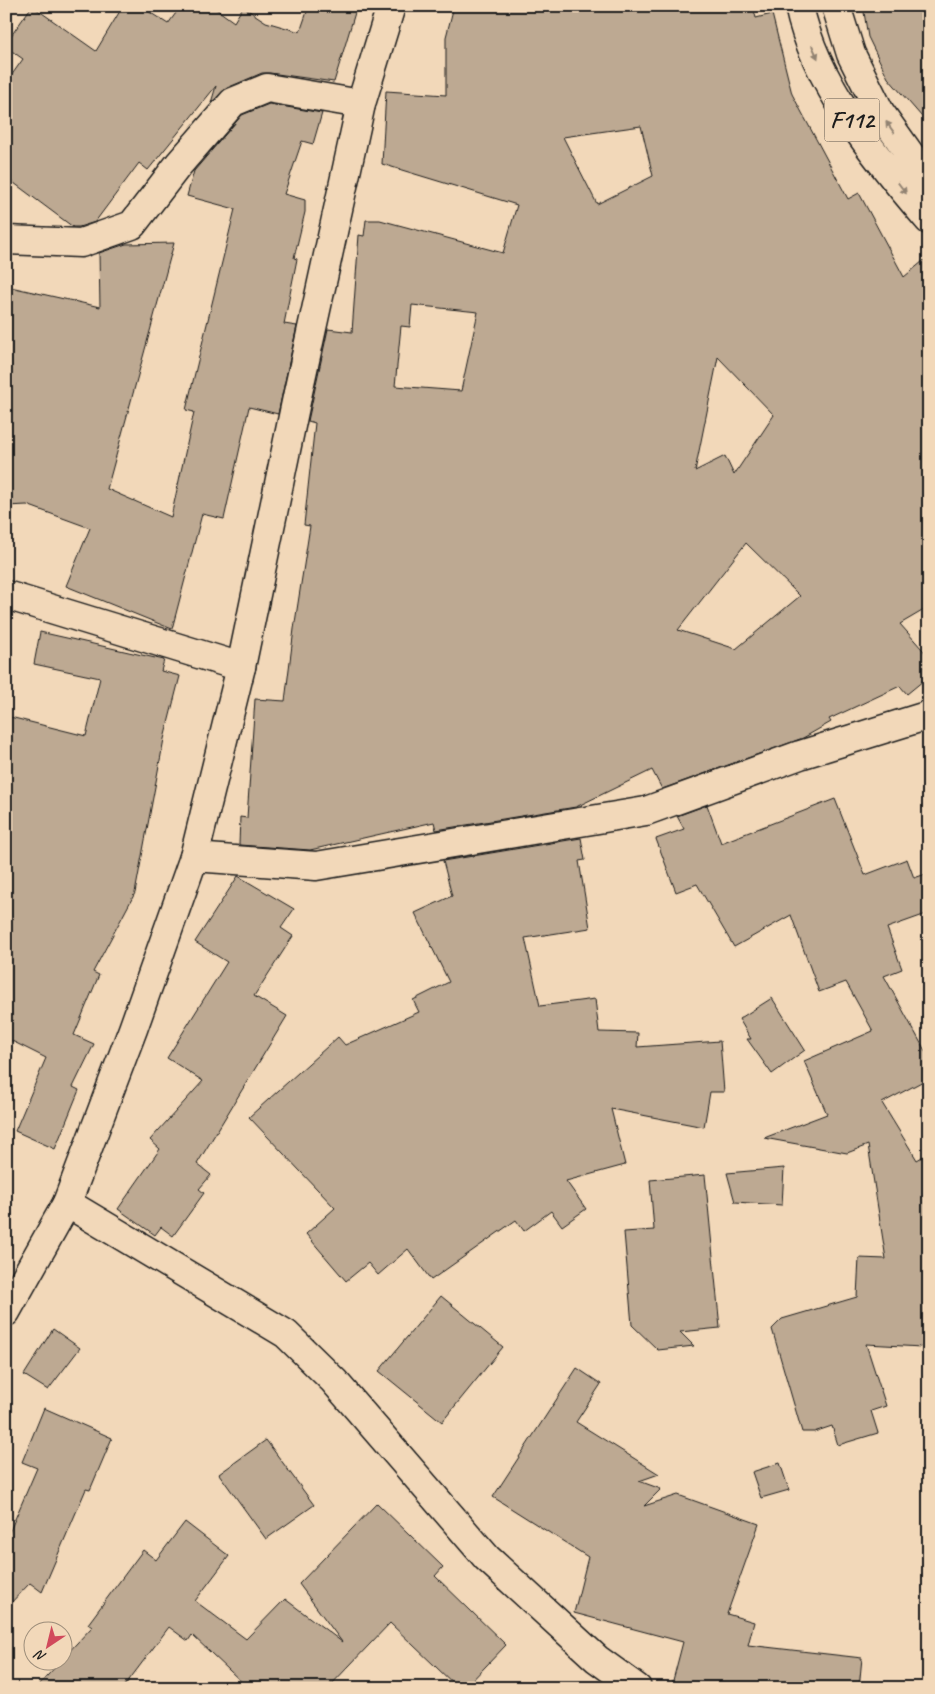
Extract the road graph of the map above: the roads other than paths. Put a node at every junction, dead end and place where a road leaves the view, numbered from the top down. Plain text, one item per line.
1 (391, 6) edge
2 (799, 6) edge
3 (836, 6) edge
4 (361, 104) junction
5 (929, 181) edge
6 (929, 220) edge
7 (6, 240) edge
8 (6, 595) edge
9 (241, 667) junction
10 (929, 715) edge
11 (194, 857) junction
12 (67, 1203) junction
13 (6, 1312) edge
14 (636, 1688) edge

1 - 4 street
2 -> 6 street, F112
5 -> 3 street, F112
4 - 7 street
4 - 9 street
8 - 9 street
9 - 11 street
10 - 11 street
11 - 12 street
12 - 13 street
12 - 14 street

